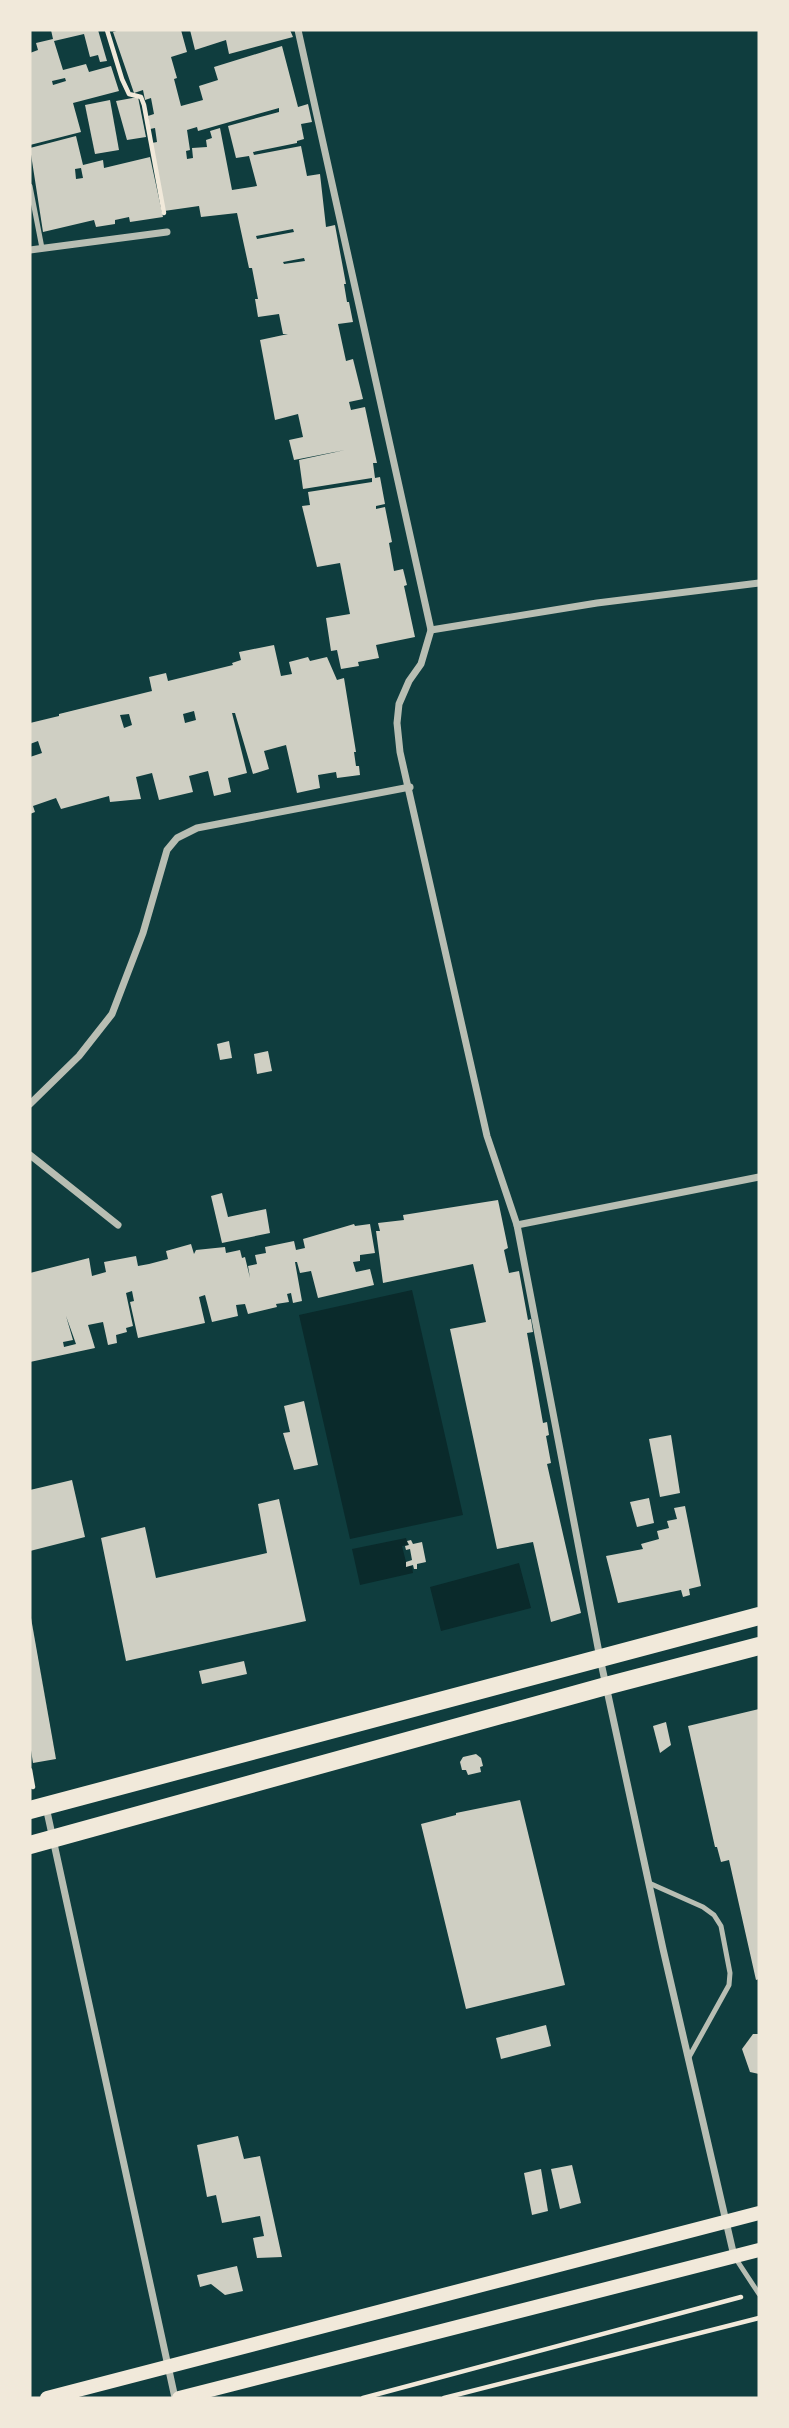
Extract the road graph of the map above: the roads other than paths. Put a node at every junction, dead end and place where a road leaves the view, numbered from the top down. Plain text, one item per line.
1 (298, 30) edge
2 (30, 186) edge
3 (167, 232) road end
4 (42, 248) junction
5 (30, 250) edge
6 (759, 583) edge
7 (431, 630) junction
8 (410, 787) junction
9 (30, 1104) edge
10 (30, 1155) edge
11 (759, 1177) edge
12 (118, 1225) dead end
13 (517, 1225) junction
14 (759, 1616) edge
15 (759, 1646) edge
16 (600, 1658) junction
17 (606, 1686) junction
18 (38, 1808) edge
19 (53, 1839) junction
20 (30, 1845) edge
21 (649, 1883) junction
22 (688, 2059) junction
23 (759, 2213) edge
24 (727, 2222) junction
25 (759, 2250) edge
26 (734, 2256) junction
27 (759, 2293) edge
28 (168, 2368) junction
29 (47, 2398) edge
30 (177, 2398) edge

1 - 7 street
2 - 4 lane
3 - 4 street
4 - 5 street
6 - 7 street
7 - 8 street
8 - 9 street
8 - 13 street
10 - 12 street
11 - 13 street
13 - 16 street
14 - 16 main road
15 - 17 main road
16 - 17 street
16 - 18 main road
17 - 19 main road
17 - 21 street
18 - 19 street
19 - 20 main road
19 - 28 street
21 - 22 street
21 - 22 lane
22 - 24 street
23 - 24 main road
24 - 26 street
24 - 28 main road
25 - 26 main road
26 - 27 lane
26 - 30 main road
28 - 29 main road
28 - 30 street

